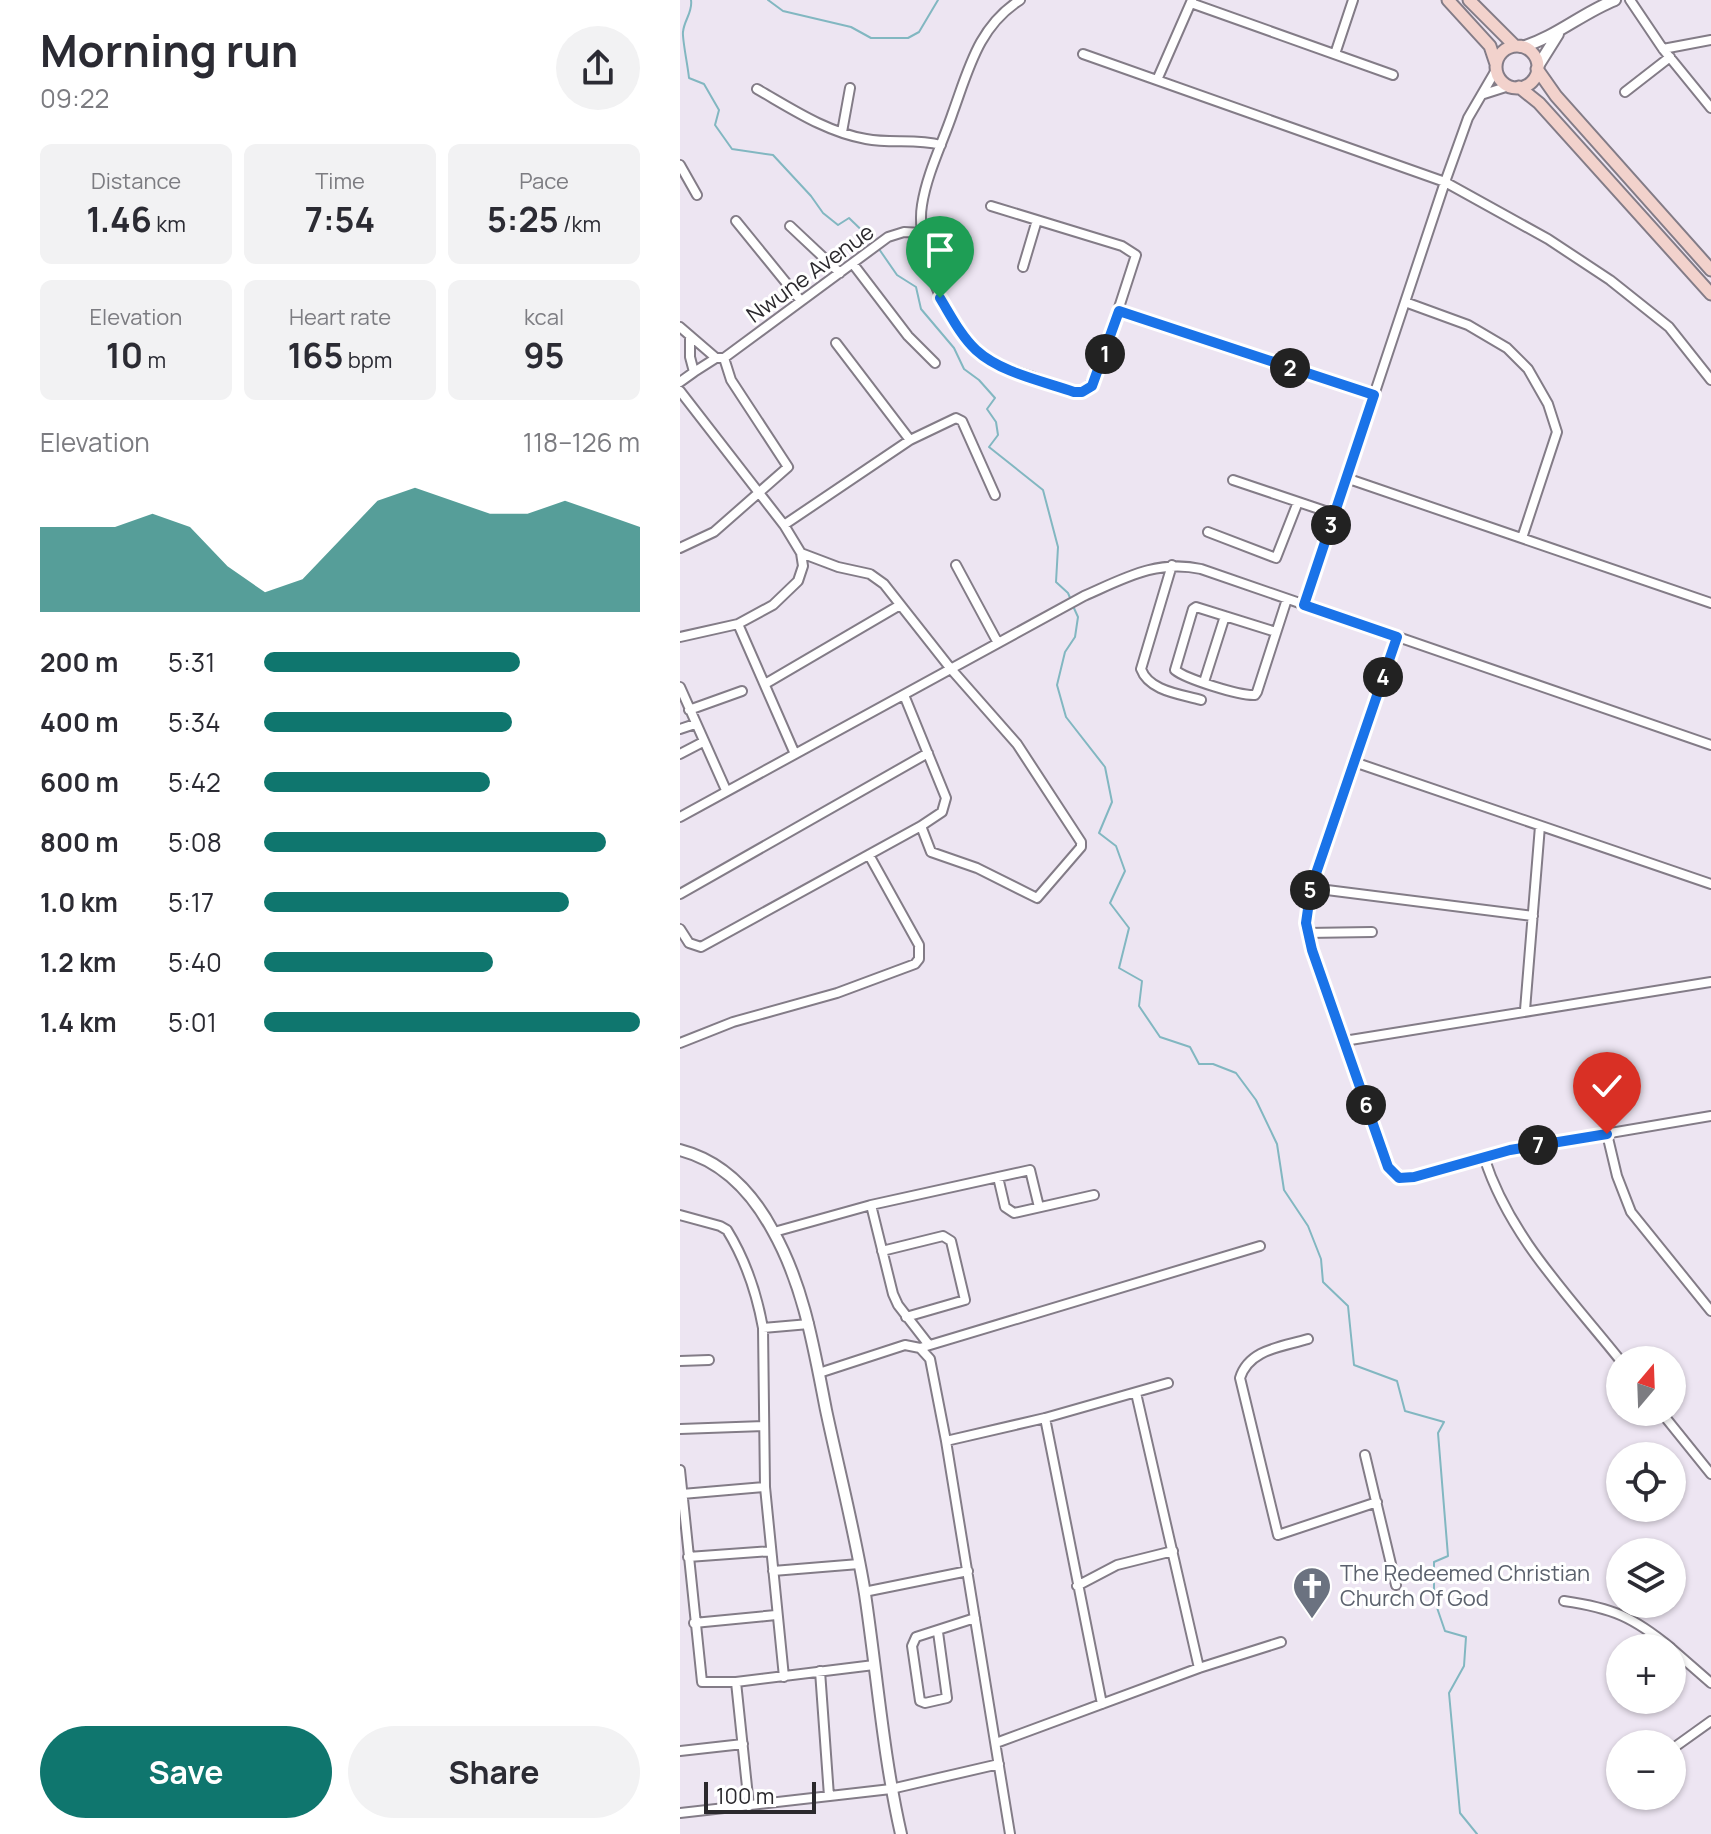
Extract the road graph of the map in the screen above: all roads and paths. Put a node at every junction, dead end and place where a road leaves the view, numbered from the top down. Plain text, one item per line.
1 (1020, 0) edge
2 (1353, 0) edge
3 (1448, 0) edge
4 (1469, 0) edge
5 (1615, 0) edge
6 (1630, 0) edge
7 (1191, 2) edge
8 (1563, 29) junction
9 (1711, 40) edge
10 (1518, 46) junction
11 (1663, 49) junction
12 (1083, 54) dead end
13 (1335, 54) junction
14 (1670, 57) junction
15 (1496, 67) junction
16 (1538, 68) junction
17 (1393, 75) dead end
18 (1157, 80) junction
19 (1514, 87) junction
20 (850, 88) dead end
21 (757, 89) dead end
22 (1625, 92) dead end
23 (1483, 95) junction
24 (1711, 108) edge
25 (842, 132) junction
26 (941, 145) junction
27 (680, 165) edge
28 (1445, 182) junction
29 (697, 195) dead end
30 (991, 206) dead end
31 (1037, 220) junction
32 (736, 221) dead end
33 (790, 226) dead end
34 (923, 233) junction
35 (853, 264) junction
36 (1023, 267) dead end
37 (1711, 270) edge
38 (840, 273) junction
39 (1711, 294) edge
40 (801, 301) junction
41 (1405, 302) junction
42 (1119, 311) junction
43 (680, 327) edge
44 (690, 336) junction
45 (836, 343) dead end
46 (720, 358) junction
47 (935, 363) dead end
48 (694, 372) junction
49 (1711, 380) edge
50 (680, 382) edge
51 (680, 391) edge
52 (1374, 395) junction
53 (910, 440) junction
54 (1346, 478) junction
55 (1233, 480) dead end
56 (759, 491) junction
57 (995, 495) dead end
58 (1298, 502) junction
59 (1334, 514) junction
60 (784, 525) junction
61 (1208, 532) dead end
62 (680, 537) edge
63 (1522, 538) junction
64 (684, 546) edge
65 (801, 553) junction
66 (956, 565) dead end
67 (1172, 565) junction
68 (1287, 599) junction
69 (1711, 603) edge
70 (900, 605) junction
71 (1304, 605) junction
72 (1225, 616) junction
73 (738, 624) junction
74 (1276, 632) junction
75 (680, 637) edge
76 (1397, 637) junction
77 (998, 643) junction
78 (951, 669) junction
79 (1204, 682) junction
80 (765, 684) junction
81 (680, 687) edge
82 (742, 691) dead end
83 (904, 695) junction
84 (1201, 700) dead end
85 (689, 710) junction
86 (695, 724) junction
87 (680, 729) edge
88 (703, 742) junction
89 (1711, 745) edge
90 (928, 753) junction
91 (680, 754) edge
92 (795, 754) junction
93 (1354, 762) junction
94 (726, 790) junction
95 (680, 817) edge
96 (921, 826) junction
97 (1540, 826) junction
98 (869, 855) junction
99 (1711, 884) edge
100 (1311, 888) junction
101 (680, 894) edge
102 (1533, 916) junction
103 (680, 929) edge
104 (1372, 932) dead end
105 (1307, 933) junction
106 (1711, 982) edge
107 (1525, 1010) junction
108 (1344, 1041) junction
109 (680, 1043) edge
110 (1711, 1116) edge
111 (1607, 1134) junction
112 (680, 1150) edge
113 (1484, 1157) junction
114 (998, 1177) junction
115 (1094, 1195) dead end
116 (871, 1205) junction
117 (1039, 1207) junction
118 (680, 1215) edge
119 (774, 1232) junction
120 (1260, 1246) dead end
121 (882, 1251) junction
122 (1711, 1311) edge
123 (906, 1317) junction
124 (809, 1324) junction
125 (763, 1328) junction
126 (1308, 1339) dead end
127 (1609, 1346) edge
128 (924, 1347) junction
129 (709, 1360) dead end
130 (680, 1361) edge
131 (819, 1373) junction
132 (1168, 1383) dead end
133 (1136, 1393) junction
134 (1045, 1418) junction
135 (764, 1426) junction
136 (1672, 1426) edge
137 (680, 1429) edge
138 (946, 1441) junction
139 (1365, 1455) dead end
140 (680, 1470) edge
141 (1711, 1474) edge
142 (765, 1487) junction
143 (682, 1494) edge
144 (1377, 1502) junction
145 (771, 1551) junction
146 (1173, 1551) junction
147 (688, 1557) junction
148 (859, 1564) junction
149 (773, 1571) junction
150 (968, 1571) junction
151 (1396, 1585) dead end
152 (1077, 1586) junction
153 (864, 1592) junction
154 (1564, 1601) dead end
155 (776, 1615) junction
156 (975, 1618) junction
157 (694, 1623) junction
158 (938, 1632) junction
159 (1652, 1634) edge
160 (1281, 1642) dead end
161 (1686, 1661) edge
162 (874, 1665) junction
163 (1199, 1668) junction
164 (820, 1671) junction
165 (784, 1677) junction
166 (736, 1682) junction
167 (1711, 1683) edge
168 (1102, 1704) junction
169 (1711, 1721) edge
170 (1686, 1739) edge
171 (996, 1743) junction
172 (743, 1744) junction
173 (680, 1751) edge
174 (999, 1764) junction
175 (891, 1789) junction
176 (829, 1796) junction
177 (749, 1806) junction
178 (680, 1813) edge
179 (901, 1834) edge
180 (1010, 1834) edge

1 - 26 street
2 - 13 street
3 - 15 main road
4 - 10 main road
5 - 8 street
6 - 11 street
7 - 13 street
7 - 18 street
8 - 10 street
8 - 16 street
9 - 11 street
10 - 15 main road
10 - 16 main road
11 - 14 street
12 - 18 street
13 - 17 street
14 - 22 street
14 - 24 street
15 - 19 main road
15 - 23 street
16 - 19 main road
16 - 37 main road
18 - 28 street
19 - 23 street
19 - 39 main road
20 - 25 street
21 - 25 street
23 - 28 street
25 - 26 street
26 - 34 street
27 - 29 street
28 - 41 street
28 - 49 street
30 - 31 street
31 - 36 street
31 - 42 street
32 - 40 street
33 - 38 street
34 - 35 street, Nwune Avenue
34 - 42 street
35 - 38 street, Nwune Avenue
35 - 47 street
38 - 40 street, Nwune Avenue
40 - 46 street, Nwune Avenue
41 - 52 street
41 - 63 street
42 - 52 street
43 - 44 street
44 - 46 street
44 - 48 street
45 - 53 street
46 - 48 street, Nwune Avenue
46 - 56 street
48 - 50 street, Nwune Avenue
51 - 56 street
52 - 54 street
53 - 57 street
53 - 60 street
54 - 59 street
54 - 63 street
55 - 58 street
56 - 60 street
56 - 64 street
58 - 59 street
58 - 61 street
59 - 71 street
60 - 65 street
62 - 64 street
63 - 69 street
65 - 70 street
65 - 73 street
66 - 77 street
67 - 68 street
67 - 77 street
67 - 84 street
68 - 71 street
68 - 74 street
70 - 78 street
70 - 80 street
71 - 76 street
72 - 74 street
72 - 79 street
72 - 79 street
73 - 75 street
73 - 80 street
74 - 79 street
76 - 89 street
76 - 93 street
77 - 78 street
78 - 83 street
78 - 96 street
80 - 92 street
81 - 85 street
82 - 85 street
83 - 90 street
83 - 92 street
85 - 86 street
86 - 87 street
86 - 88 street
88 - 91 street
88 - 94 street
90 - 96 street
90 - 101 street
92 - 94 street
93 - 97 street
93 - 100 street
94 - 95 street
96 - 98 street
97 - 99 street
97 - 102 street
98 - 103 street
98 - 109 street
100 - 102 street
100 - 105 street
102 - 107 street
104 - 105 street
105 - 108 street
106 - 107 street
107 - 108 street
108 - 113 street
110 - 111 street
111 - 113 street
111 - 122 street
112 - 119 street
113 - 127 street
114 - 116 street
114 - 117 street
114 - 117 street
115 - 117 street
116 - 119 street
116 - 121 street
118 - 125 street
119 - 124 street
120 - 128 street
121 - 123 street
121 - 123 street
123 - 128 street
124 - 125 street
124 - 131 street
125 - 135 street
126 - 144 street
128 - 131 street
128 - 138 street
129 - 130 street
131 - 148 street
132 - 133 street
133 - 134 street
133 - 146 street
134 - 138 street
134 - 152 street
135 - 137 street
135 - 142 street
136 - 141 street
138 - 150 street
139 - 144 street
140 - 143 street
142 - 143 street
142 - 145 street
143 - 147 street
144 - 151 street
145 - 147 street
145 - 149 street
146 - 152 street
146 - 163 street
147 - 157 street
148 - 149 street
148 - 153 street
149 - 155 street
150 - 153 street
150 - 156 street
152 - 168 street
153 - 162 street
154 - 159 street
155 - 157 street
155 - 165 street
156 - 158 street
156 - 171 street
157 - 166 street
158 - 158 street
160 - 163 street
161 - 167 street
162 - 164 street
162 - 175 street
163 - 168 street
164 - 165 street
164 - 176 street
165 - 166 street
166 - 172 street
168 - 171 street
169 - 170 street
171 - 174 street
172 - 173 street
172 - 177 street
174 - 175 street
174 - 180 street
175 - 176 street
175 - 179 street
176 - 177 street
177 - 178 street

